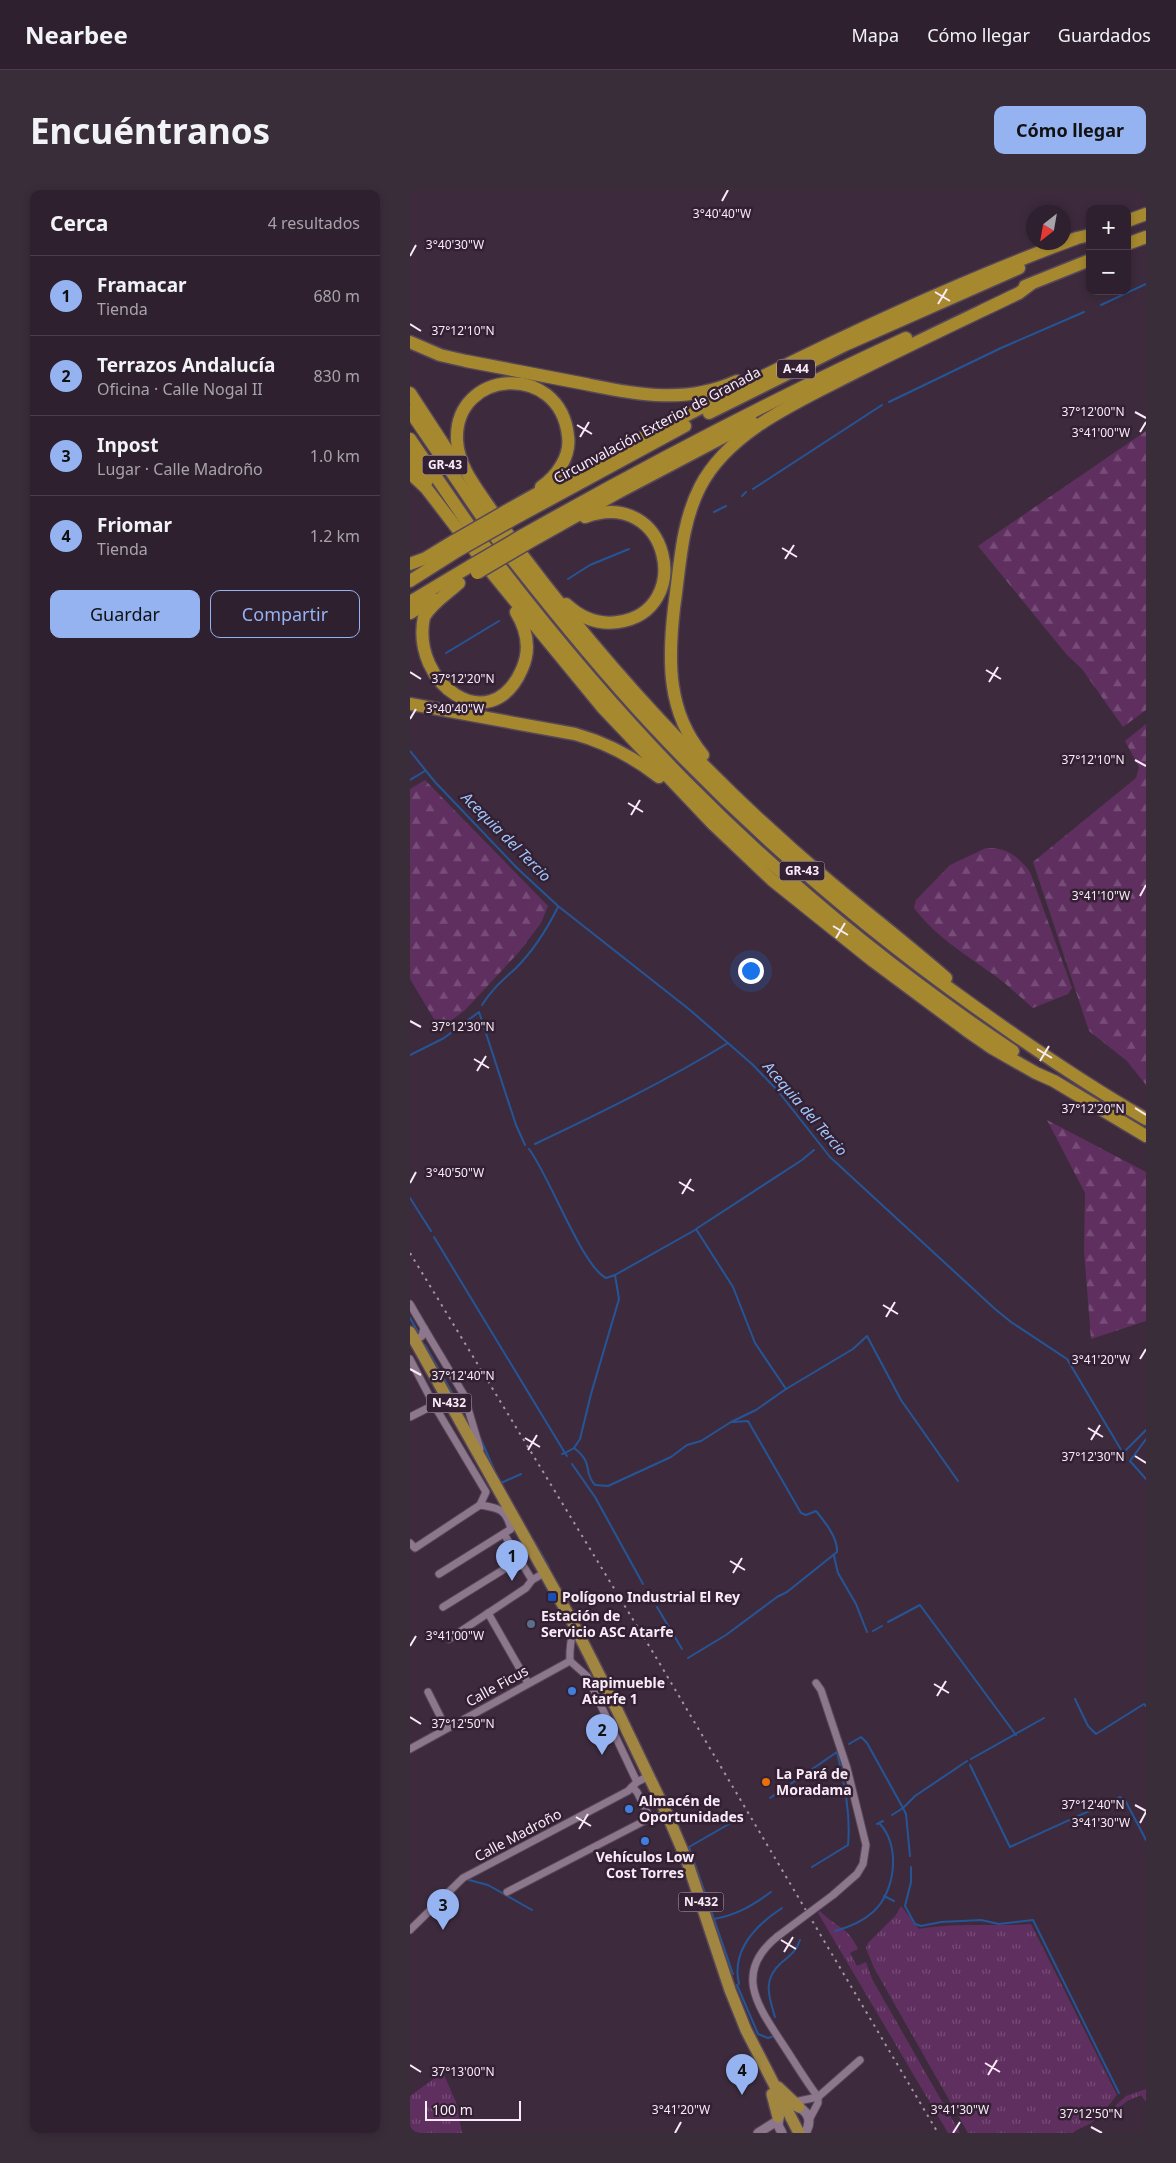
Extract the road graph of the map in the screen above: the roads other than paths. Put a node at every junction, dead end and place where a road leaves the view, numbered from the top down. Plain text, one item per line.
1 (1146, 214) edge
2 (1131, 220) edge
3 (1086, 237) edge
4 (1146, 237) edge
5 (1086, 238) edge
6 (1131, 243) edge
7 (1086, 262) edge
8 (1031, 284) junction
9 (410, 342) edge
10 (802, 356) junction
11 (410, 393) edge
12 (800, 401) junction
13 (410, 411) edge
14 (410, 439) edge
15 (410, 456) edge
16 (410, 473) edge
17 (482, 495) junction
18 (526, 500) junction
19 (442, 507) junction
20 (556, 526) junction
21 (505, 529) junction
22 (460, 537) junction
23 (526, 539) junction
24 (478, 556) junction
25 (426, 558) junction
26 (410, 564) edge
27 (410, 569) edge
28 (410, 581) edge
29 (459, 583) junction
30 (546, 587) junction
31 (506, 592) junction
32 (410, 602) edge
33 (410, 613) edge
34 (410, 704) edge
35 (744, 804) junction
36 (714, 825) junction
37 (1054, 1081) junction
38 (1146, 1117) edge
39 (1146, 1136) edge
40 (410, 1304) edge
41 (424, 1328) junction
42 (412, 1339) edge
43 (410, 1359) edge
44 (434, 1405) junction
45 (410, 1417) edge
46 (484, 1464) junction
47 (491, 1476) junction
48 (480, 1482) junction
49 (480, 1505) junction
50 (511, 1516) junction
51 (504, 1534) junction
52 (410, 1543) edge
53 (519, 1560) junction
54 (544, 1573) junction
55 (439, 1574) dead end
56 (532, 1580) junction
57 (443, 1607) dead end
58 (488, 1613) junction
59 (573, 1623) junction
60 (449, 1639) dead end
61 (570, 1661) junction
62 (595, 1665) junction
63 (579, 1669) junction
64 (528, 1683) junction
65 (816, 1683) dead end
66 (428, 1692) dead end
67 (596, 1693) junction
68 (617, 1710) junction
69 (446, 1728) junction
70 (410, 1749) edge
71 (648, 1776) junction
72 (634, 1785) junction
73 (667, 1814) junction
74 (650, 1818) junction
75 (507, 1892) dead end
76 (410, 1930) edge
77 (755, 2050) junction
78 (860, 2060) dead end
79 (818, 2097) junction
80 (787, 2111) junction
81 (805, 2130) edge
82 (758, 2133) edge
83 (782, 2133) edge

1 - 2 highway
3 - 10 highway
4 - 6 highway
5 - 21 highway, Circunvalación Exterior de Granada / A-44
7 - 8 highway, A-44
8 - 12 highway
8 - 23 highway, A-44
9 - 10 highway
10 - 18 highway
11 - 17 highway
12 - 20 highway
12 - 35 highway
13 - 17 highway, GR-43
14 - 22 highway, GR-43
15 - 19 highway
16 - 19 highway
17 - 18 highway
18 - 21 highway
19 - 22 highway
20 - 23 highway
20 - 30 highway
21 - 22 highway, Circunvalación Exterior de Granada / A-44, bridge
22 - 25 highway
22 - 28 highway, Circunvalación Exterior de Granada / A-44
23 - 24 highway, A-44, bridge
24 - 29 highway
24 - 32 highway, A-44
25 - 26 highway
25 - 27 highway
29 - 31 highway
29 - 33 highway
30 - 35 highway
30 - 38 highway, GR-43
31 - 36 highway
31 - 37 highway, GR-43
34 - 36 highway
35 - 38 highway
36 - 37 highway
37 - 39 highway
40 - 41 street
41 - 42 street
41 - 46 street
42 - 46 highway, N-432
43 - 44 street
44 - 45 street
44 - 48 street
46 - 47 highway, N-432
47 - 48 street
47 - 50 highway, N-432
48 - 49 street
49 - 50 street
49 - 52 street
50 - 51 street
50 - 54 highway, N-432
51 - 53 street
51 - 55 street
53 - 56 street
53 - 57 street
54 - 56 street
54 - 59 highway, N-432
56 - 58 street
58 - 60 street
58 - 64 street
59 - 61 street
59 - 62 highway, N-432
61 - 63 street
61 - 64 street, Calle Ficus
62 - 63 street
62 - 68 highway, N-432
63 - 67 street
64 - 69 street, Calle Ficus
65 - 79 street, bridge
66 - 69 street
67 - 68 street
67 - 72 street
68 - 71 highway, N-432
69 - 70 street, Calle Ficus
71 - 72 street, Calle Madroño
71 - 73 highway, N-432
72 - 74 street
72 - 76 street, Calle Madroño
73 - 74 street
73 - 77 highway, N-432
74 - 75 street
77 - 80 highway, N-432
77 - 80 highway
78 - 79 street
79 - 80 street
79 - 81 street
80 - 81 highway
80 - 81 street
80 - 82 street
80 - 83 street

